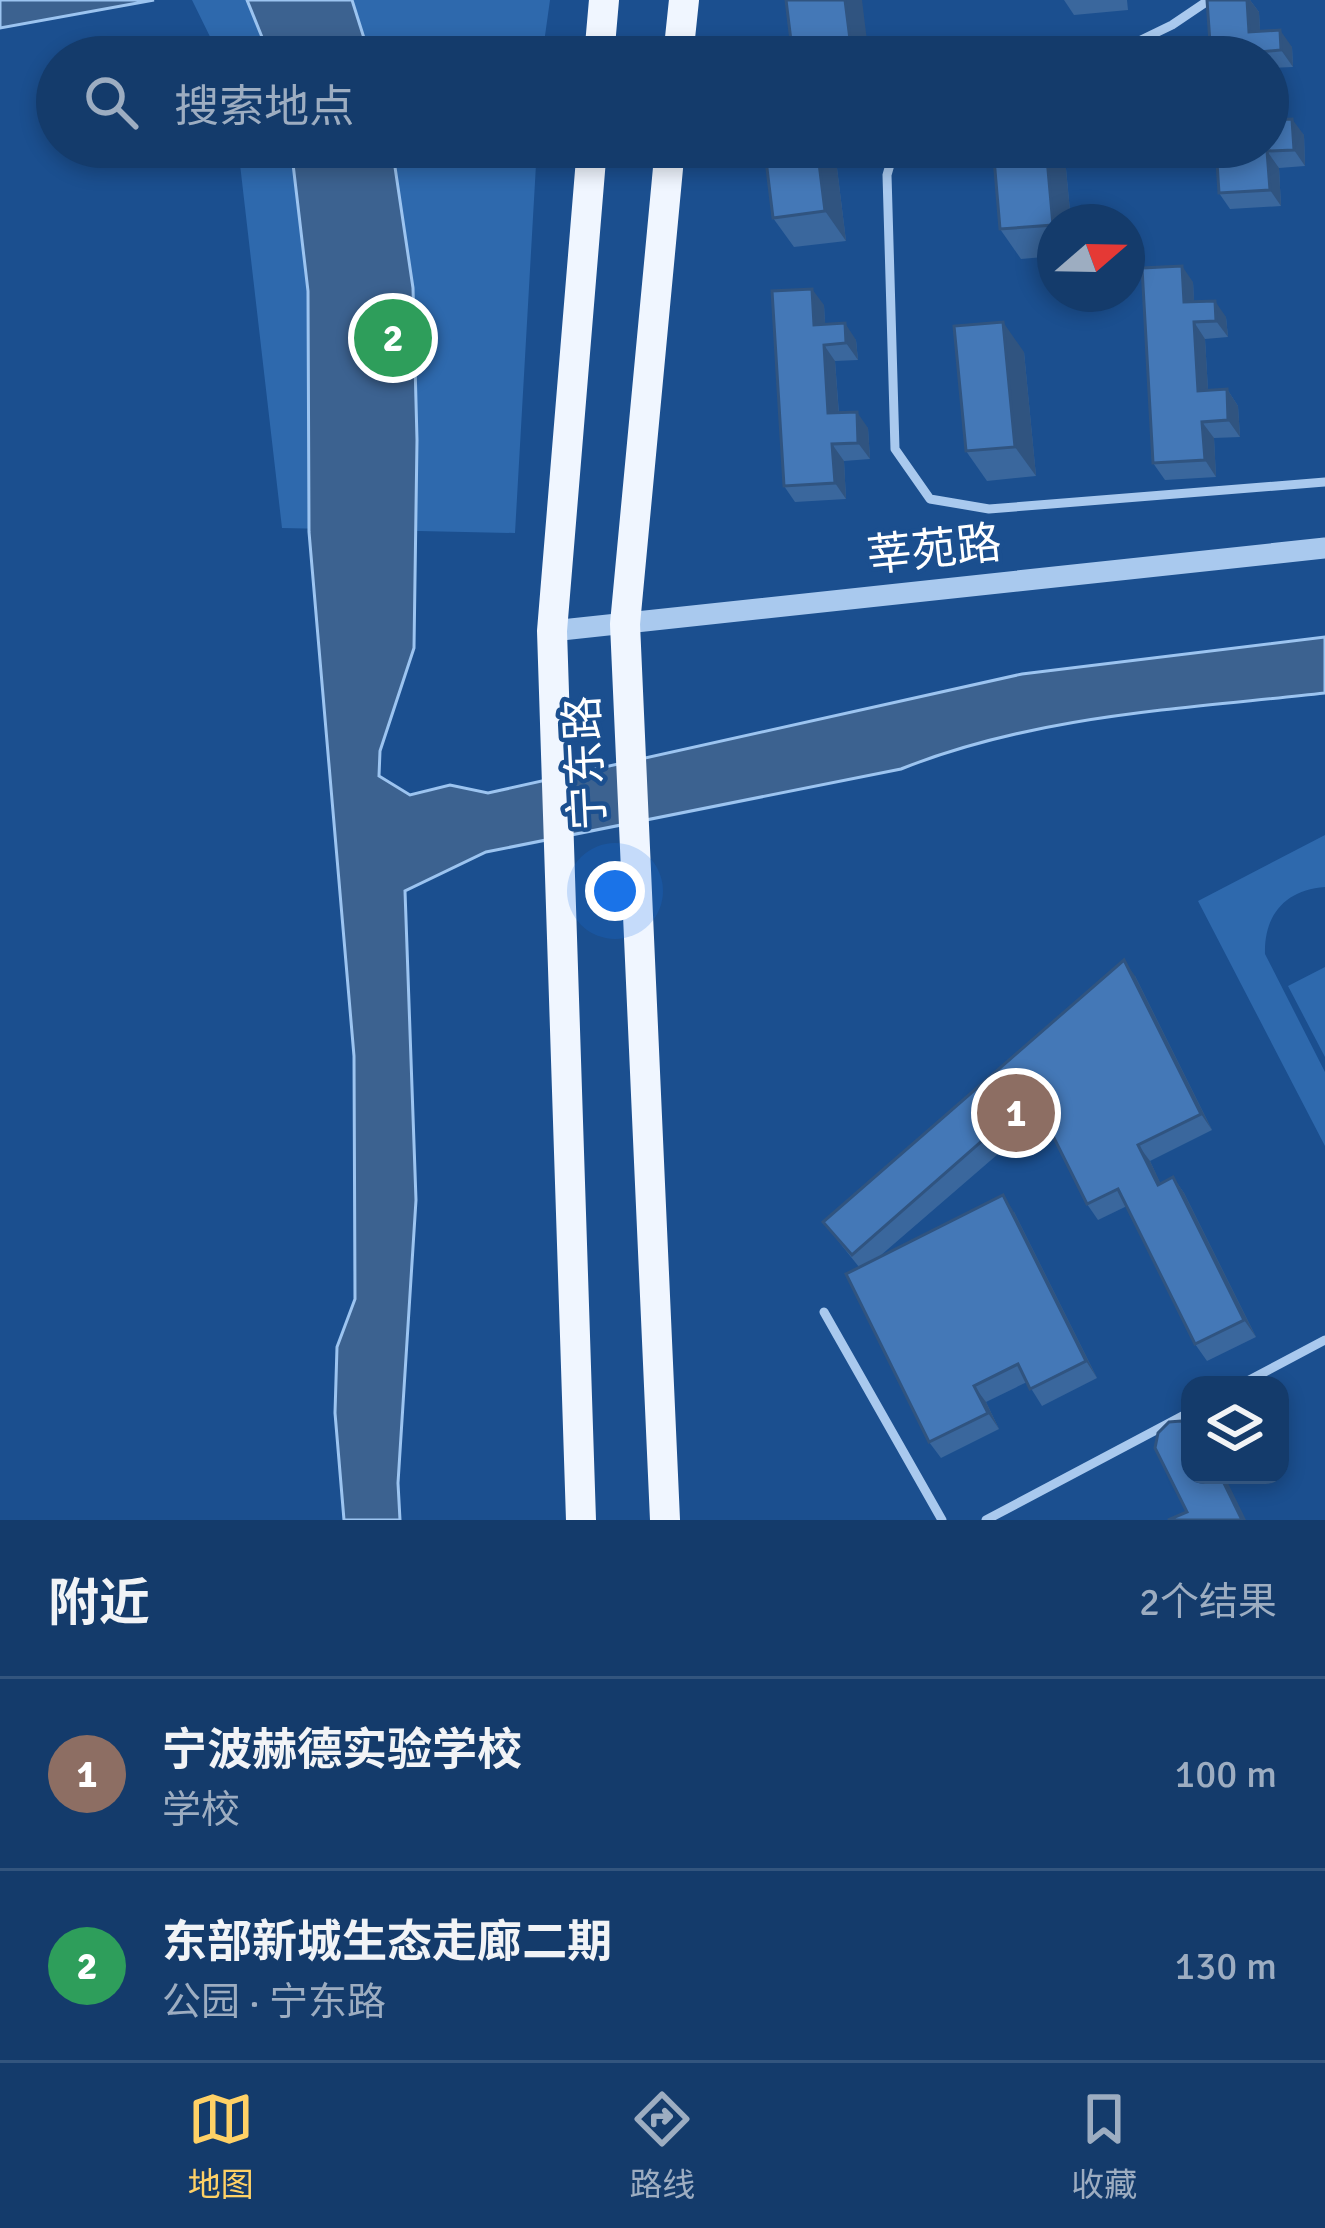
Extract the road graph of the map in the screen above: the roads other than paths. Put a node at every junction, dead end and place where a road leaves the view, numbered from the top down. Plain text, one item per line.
1 (604, 0) edge
2 (684, 0) edge
3 (1209, 0) edge
4 (601, 36) edge
5 (680, 36) edge
6 (1149, 36) edge
7 (590, 168) edge
8 (668, 168) edge
9 (889, 168) edge
10 (1325, 482) edge
11 (1325, 548) edge
12 (625, 625) junction
13 (552, 631) junction
14 (824, 1312) dead end
15 (1325, 1340) edge
16 (1257, 1376) edge
17 (1181, 1417) edge
18 (581, 1520) edge
19 (665, 1520) edge
20 (942, 1520) edge
21 (986, 1520) edge

1 - 4 main road
2 - 5 main road
3 - 6 lane
7 - 13 main road, 宁东路
8 - 12 main road, 宁东路
9 - 10 lane
11 - 12 street, 莘苑路
12 - 13 street, 莘苑路
12 - 19 main road, 宁东路
13 - 18 main road, 宁东路
14 - 20 lane
15 - 16 lane
17 - 21 lane

